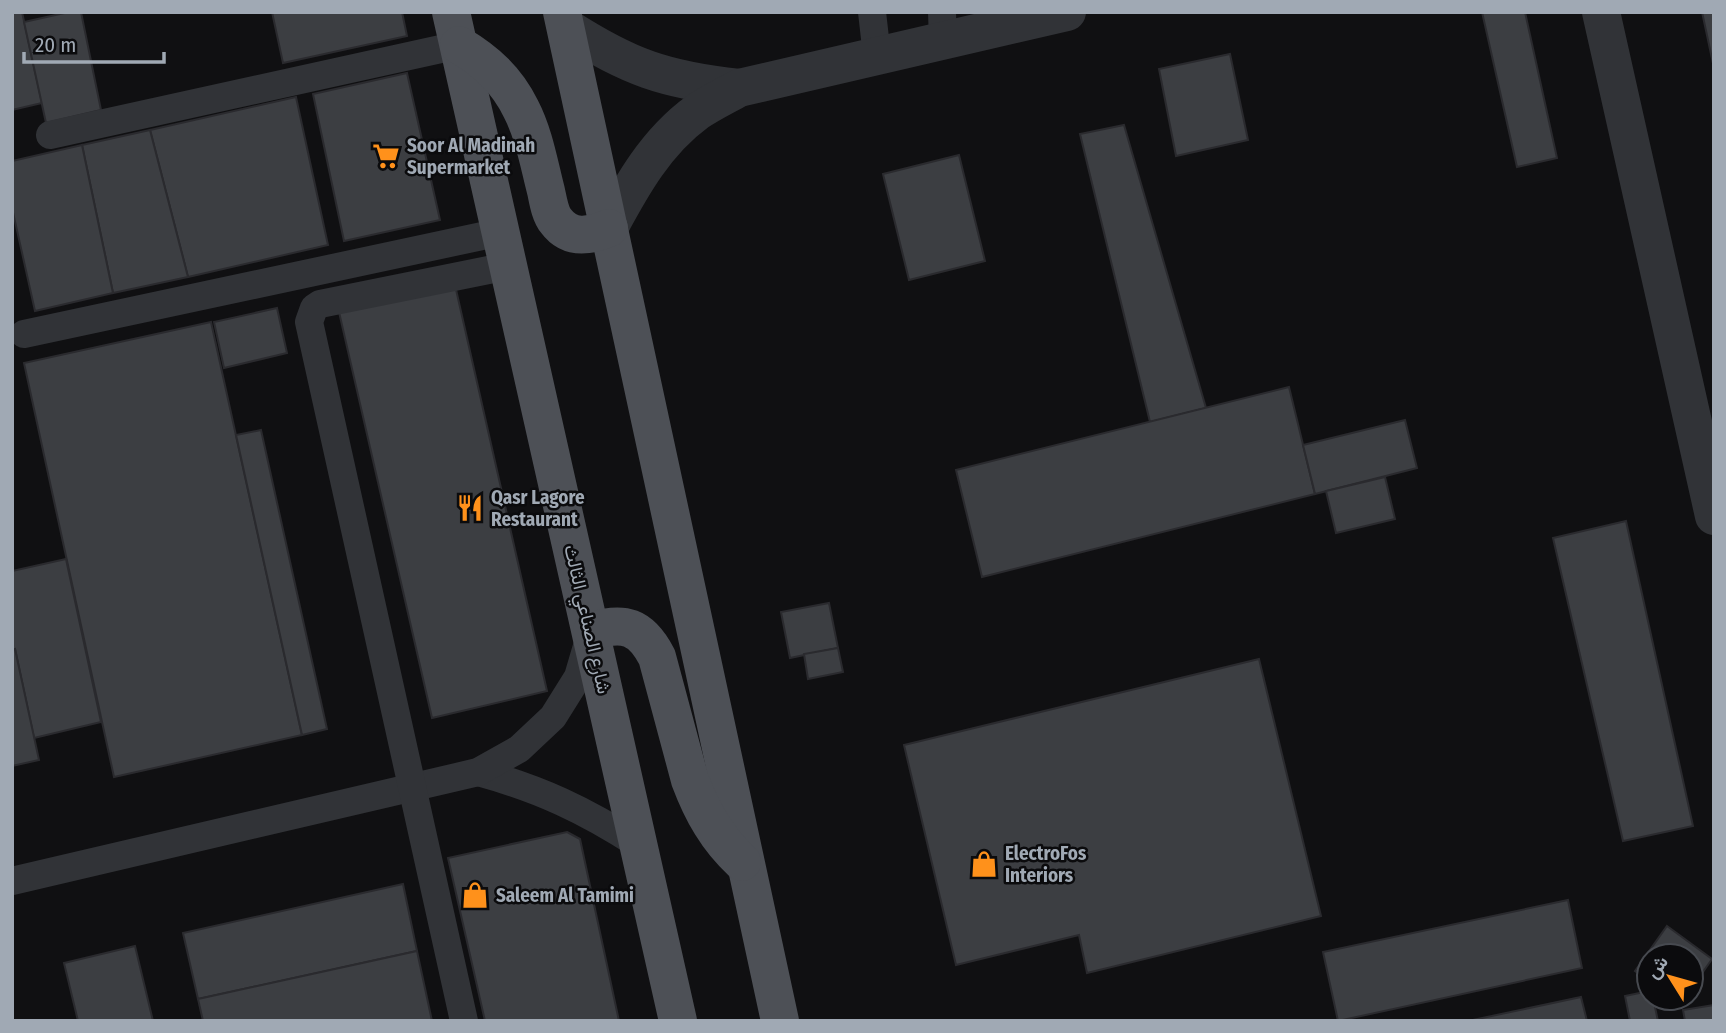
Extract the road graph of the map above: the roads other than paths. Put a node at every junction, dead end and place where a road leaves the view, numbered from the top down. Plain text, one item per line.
1 (872, 12) edge
2 (1067, 12) edge
3 (1601, 12) edge
4 (564, 20) edge
5 (942, 27) edge
6 (455, 29) edge
7 (877, 56) junction
8 (739, 88) junction
9 (50, 135) dead end
10 (608, 228) junction
11 (504, 249) junction
12 (24, 334) dead end
13 (1714, 516) edge
14 (592, 631) junction
15 (478, 772) junction
16 (412, 787) junction
17 (639, 845) junction
18 (747, 866) junction
19 (12, 881) edge
20 (464, 1021) edge
21 (678, 1021) edge
22 (780, 1021) edge

1 - 7 lane
2 - 5 street
3 - 13 street
4 - 8 street
4 - 10 main road
5 - 7 street
6 - 9 lane
6 - 10 main road
6 - 11 main road, شارع الصناعي الثالث
7 - 8 street
8 - 10 street
10 - 18 main road
11 - 12 lane
11 - 14 main road, شارع الصناعي الثالث
11 - 16 lane
14 - 15 lane
14 - 17 main road, شارع الصناعي الثالث
14 - 18 main road
15 - 16 lane
15 - 17 lane
16 - 19 lane
16 - 20 lane
17 - 21 main road, شارع الصناعي الثالث
18 - 22 main road

